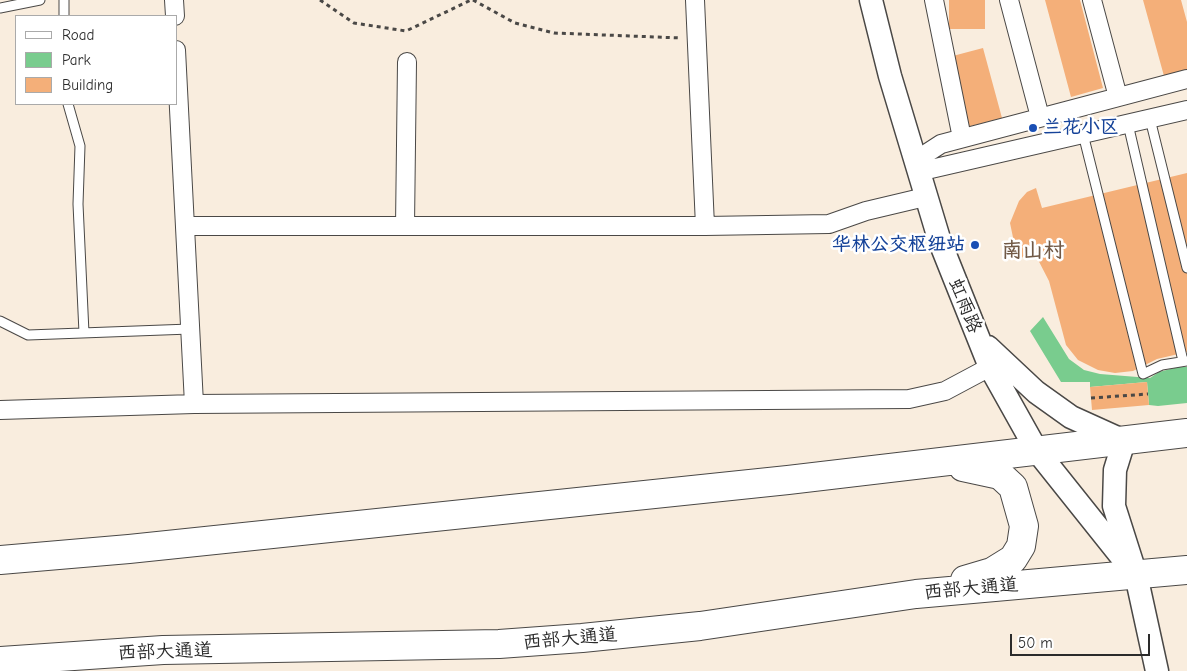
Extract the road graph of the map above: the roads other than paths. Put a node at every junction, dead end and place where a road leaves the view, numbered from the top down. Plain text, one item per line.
1 (40, 0) edge
2 (64, 0) edge
3 (174, 0) edge
4 (695, 0) edge
5 (871, 0) edge
6 (934, 0) edge
7 (1009, 0) edge
8 (1092, 0) edge
9 (0, 8) edge
10 (64, 15) edge
11 (175, 15) edge
12 (407, 62) dead end
13 (1187, 79) edge
14 (178, 89) edge
15 (1118, 97) junction
16 (68, 105) edge
17 (1187, 110) edge
18 (1040, 117) junction
19 (1150, 119) junction
20 (1128, 124) junction
21 (1083, 134) junction
22 (962, 138) junction
23 (918, 172) junction
24 (925, 197) junction
25 (185, 226) junction
26 (405, 226) junction
27 (705, 226) junction
28 (1187, 268) edge
29 (0, 322) edge
30 (190, 329) junction
31 (84, 333) junction
32 (978, 337) junction
33 (1185, 361) edge
34 (990, 367) junction
35 (194, 404) junction
36 (0, 410) edge
37 (1187, 433) edge
38 (1124, 440) junction
39 (1037, 451) junction
40 (937, 463) junction
41 (0, 560) edge
42 (1187, 570) edge
43 (1136, 575) junction
44 (916, 594) junction
45 (0, 662) edge
46 (1157, 671) edge

1 - 9 lane
2 - 10 lane
3 - 11 street
4 - 27 street
5 - 23 street, 虹雨路
6 - 22 street
7 - 18 street
8 - 15 street
12 - 26 street
13 - 15 street
14 - 25 street
15 - 18 street
16 - 31 lane
17 - 19 street
18 - 22 street
19 - 20 street
19 - 28 lane
20 - 21 street
20 - 33 lane
21 - 23 street
21 - 33 lane
22 - 23 street
23 - 24 street, 虹雨路
24 - 27 street
24 - 32 street, 虹雨路
25 - 26 street
25 - 30 street
26 - 27 street
29 - 31 lane
30 - 31 lane
30 - 35 street
32 - 34 street, 虹雨路
32 - 38 street
34 - 35 street
34 - 39 street, 虹雨路
35 - 36 street
37 - 38 highway
38 - 39 highway
38 - 43 street
39 - 40 highway
39 - 43 street, 虹雨路
40 - 41 highway
40 - 44 highway
42 - 43 highway, 西部大通道
43 - 44 highway, 西部大通道
43 - 46 street
44 - 45 highway, 西部大通道

